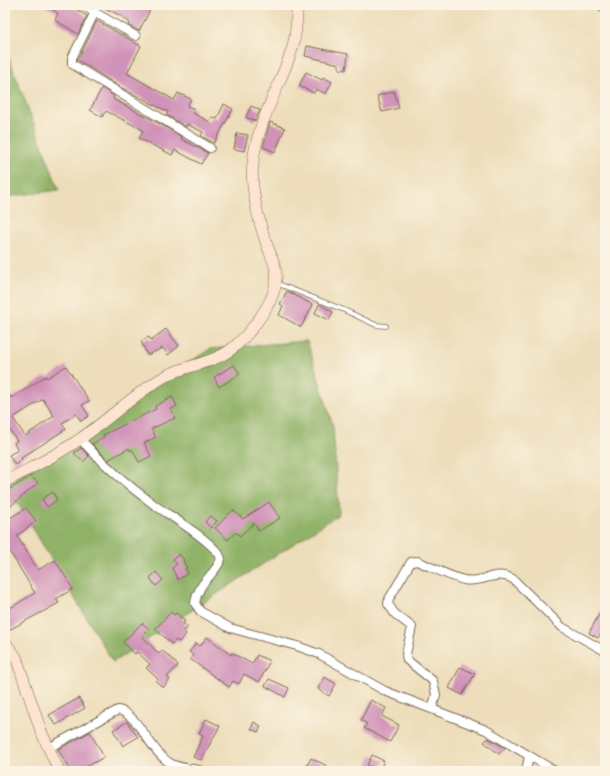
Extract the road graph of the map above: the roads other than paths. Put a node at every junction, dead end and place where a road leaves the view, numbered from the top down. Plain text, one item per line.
1 (82, 5) edge
2 (297, 5) edge
3 (600, 5) edge
4 (605, 8) edge
5 (95, 12) junction
6 (136, 36) dead end
7 (210, 148) dead end
8 (276, 283) junction
9 (386, 326) dead end
10 (80, 439) junction
11 (5, 482) edge
12 (5, 642) edge
13 (605, 651) edge
14 (432, 709) junction
15 (49, 748) junction
16 (529, 756) junction
17 (59, 771) edge
18 (203, 771) edge
19 (526, 771) edge
20 (554, 771) edge

1 - 5 street
2 - 8 main road
3 - 4 street
5 - 6 street
5 - 7 street
8 - 9 lane
8 - 10 main road
10 - 11 main road
10 - 14 street
12 - 15 main road
13 - 14 street
14 - 16 street
15 - 17 main road
15 - 18 street
16 - 19 street
16 - 20 street

